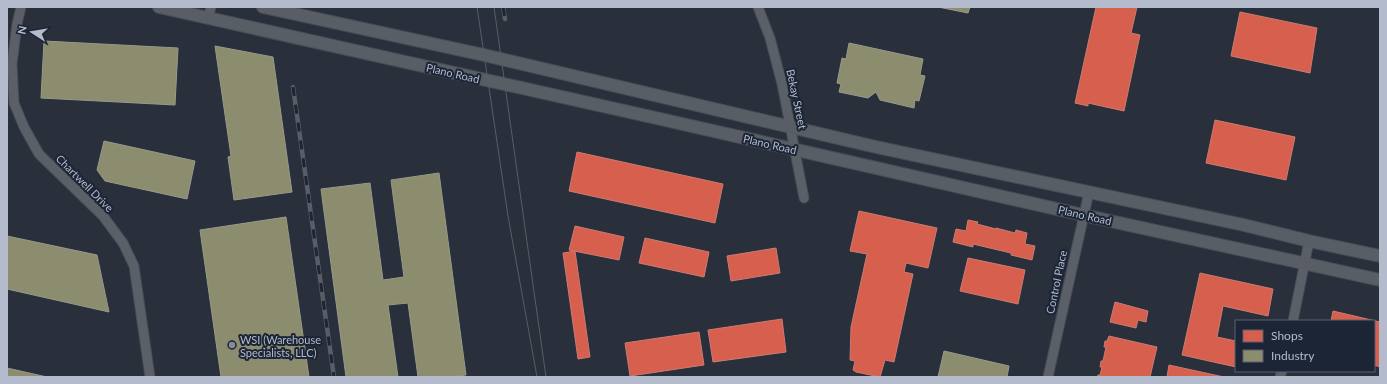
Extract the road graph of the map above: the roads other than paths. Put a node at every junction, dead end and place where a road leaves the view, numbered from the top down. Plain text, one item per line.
1 (21, 7) edge
2 (159, 7) edge
3 (263, 7) edge
4 (758, 7) edge
5 (209, 12) edge
6 (790, 127) junction
7 (795, 149) junction
8 (1089, 192) junction
9 (804, 198) dead end
10 (1083, 215) junction
11 (1309, 241) junction
12 (1380, 256) edge
13 (1305, 264) junction
14 (1380, 280) edge
15 (1293, 320) edge
16 (150, 377) edge
17 (1048, 377) edge

1 - 16 street, Chartwell Drive
2 - 5 main road, Plano Road
3 - 6 main road, Plano Road
4 - 6 street, Bekay Street
5 - 7 main road, Plano Road
6 - 7 street, Bekay Street
6 - 8 main road, Plano Road
7 - 9 street, Bekay Street
7 - 10 main road, Plano Road
8 - 10 street, Control Place
8 - 11 main road, Plano Road
10 - 13 main road, Plano Road
10 - 17 street, Control Place
11 - 12 main road, Plano Road
11 - 13 street
13 - 14 main road, Plano Road
13 - 15 street

